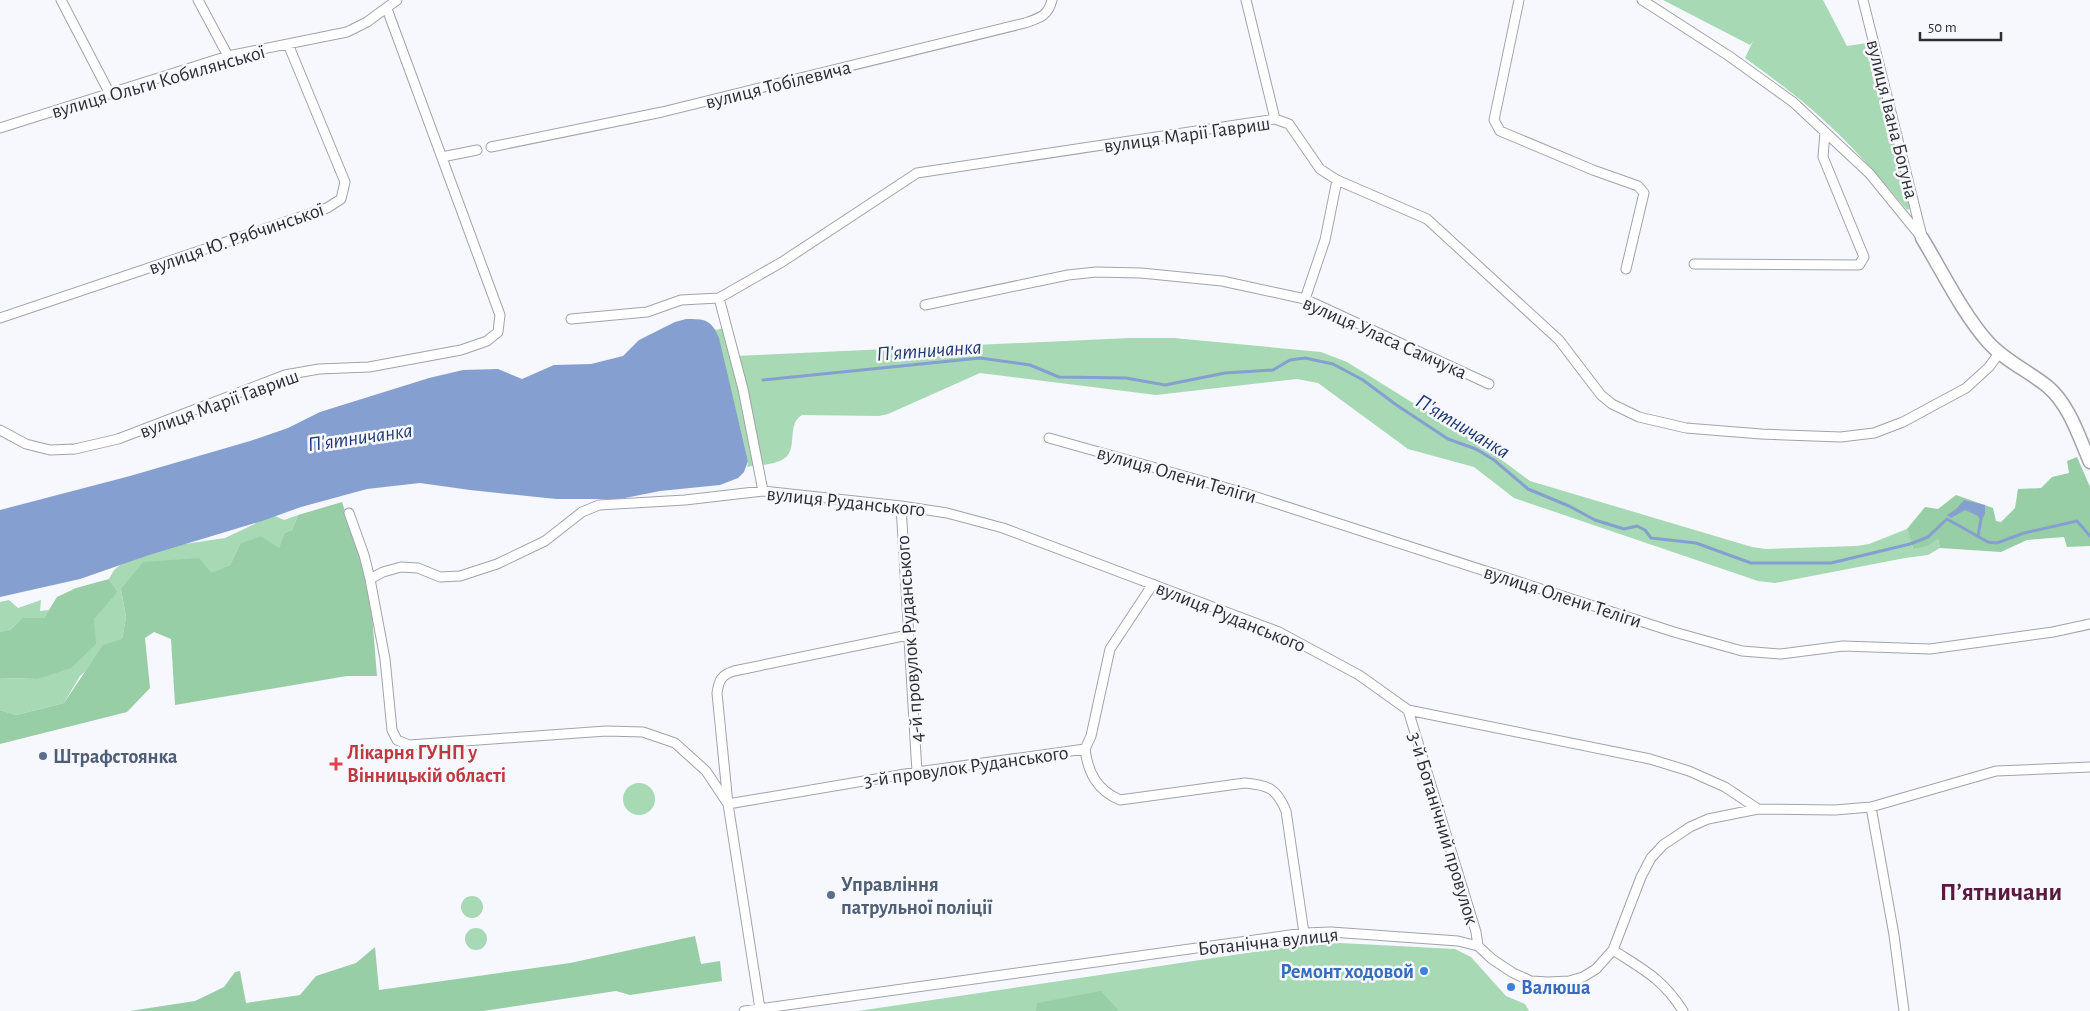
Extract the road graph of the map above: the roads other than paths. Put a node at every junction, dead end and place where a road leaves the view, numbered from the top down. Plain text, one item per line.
1 (61, 0) edge
2 (198, 0) edge
3 (397, 0) edge
4 (1052, 0) edge
5 (1246, 0) edge
6 (1519, 0) edge
7 (1642, 0) edge
8 (1863, 0) edge
9 (387, 9) junction
10 (288, 44) junction
11 (228, 56) junction
12 (110, 94) junction
13 (1275, 119) junction
14 (0, 127) edge
15 (1825, 132) junction
16 (492, 147) dead end
17 (477, 150) dead end
18 (442, 157) junction
19 (1337, 180) junction
20 (1922, 238) junction
21 (1694, 264) dead end
22 (1626, 269) dead end
23 (719, 298) junction
24 (1305, 299) junction
25 (925, 305) dead end
26 (0, 318) edge
27 (571, 319) dead end
28 (2000, 352) junction
29 (1489, 384) dead end
30 (0, 430) edge
31 (1049, 438) dead end
32 (2090, 462) edge
33 (763, 491) junction
34 (901, 506) junction
35 (349, 513) dead end
36 (370, 579) junction
37 (1152, 584) junction
38 (2090, 624) edge
39 (908, 635) junction
40 (1408, 710) junction
41 (1085, 749) junction
42 (2090, 767) edge
43 (917, 772) junction
44 (728, 804) junction
45 (1871, 807) junction
46 (1758, 808) junction
47 (1304, 933) junction
48 (1478, 946) junction
49 (1613, 950) junction
50 (760, 1010) edge
51 (744, 1011) edge
52 (1683, 1011) edge
53 (1904, 1011) edge

1 - 12 street
2 - 11 street
3 - 9 street, вулиця Ольги Кобилянської
4 - 16 street, вулиця Тобілевича
5 - 13 street
6 - 22 street
7 - 15 street
8 - 20 street, вулиця Івана Богуна
9 - 10 street, вулиця Ольги Кобилянської
9 - 18 street
10 - 11 street, вулиця Ольги Кобилянської
10 - 26 street, вулиця Ю. Рябчинської
11 - 12 street, вулиця Ольги Кобилянської
12 - 14 street, вулиця Ольги Кобилянської
13 - 19 street, вулиця Марії Гавриш
13 - 23 street, вулиця Марії Гавриш
15 - 20 street
15 - 21 street
17 - 18 street
18 - 30 street, вулиця Марії Гавриш
19 - 24 street
19 - 28 street, вулиця Марії Гавриш
20 - 28 street
23 - 27 street, вулиця Марії Гавриш
23 - 33 street
24 - 25 street, вулиця Уласа Самчука
24 - 29 street, вулиця Уласа Самчука
28 - 32 street
31 - 38 street, вулиця Олени Теліги
33 - 34 street, вулиця Руданського
33 - 36 street, вулиця Руданського
34 - 37 street, вулиця Руданського
34 - 39 street, 4-й провулок Руданського
35 - 36 street
36 - 44 street
37 - 40 street, вулиця Руданського
37 - 41 street, 3-й провулок Руданського
39 - 43 street, 4-й провулок Руданського
39 - 44 street
40 - 46 street, вулиця Руданського
40 - 48 street, 3-й Ботанічний провулок
41 - 43 street, 3-й провулок Руданського
41 - 47 street
42 - 45 street
43 - 44 street, 3-й провулок Руданського
44 - 50 street
45 - 46 street
45 - 53 street
46 - 49 street, Ботанічна вулиця
47 - 48 street, Ботанічна вулиця
47 - 50 street, Ботанічна вулиця
48 - 49 street, Ботанічна вулиця
49 - 52 street
50 - 51 street, Ботанічна вулиця

